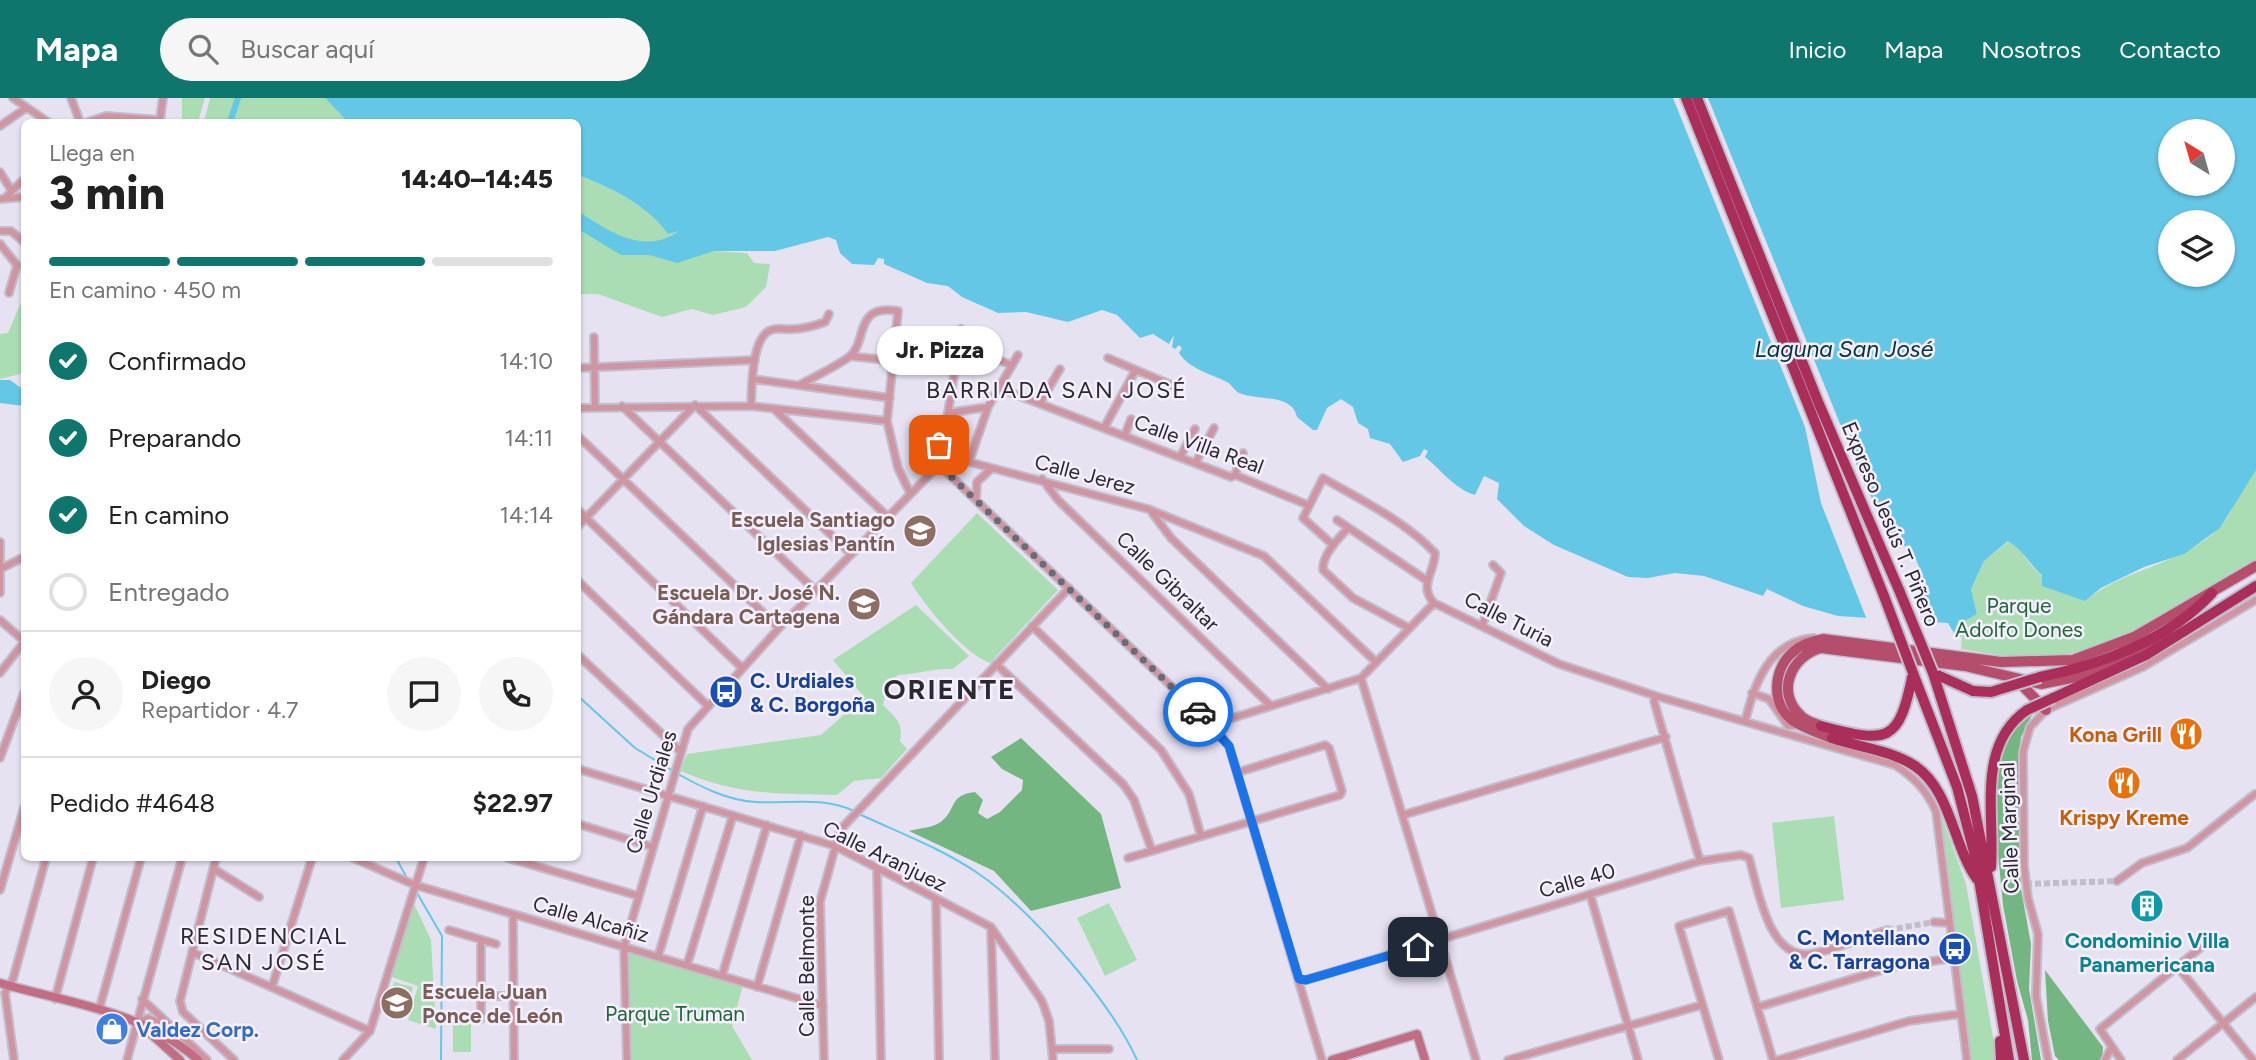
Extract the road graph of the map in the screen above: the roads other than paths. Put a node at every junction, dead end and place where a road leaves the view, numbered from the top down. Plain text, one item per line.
1 (13, 98) edge
2 (71, 98) edge
3 (163, 98) edge
4 (1686, 98) edge
5 (1697, 98) edge
6 (26, 108) junction
7 (43, 119) edge
8 (79, 119) edge
9 (97, 119) edge
10 (146, 119) edge
11 (160, 119) edge
12 (0, 126) edge
13 (0, 172) edge
14 (21, 182) edge
15 (11, 190) junction
16 (21, 197) edge
17 (3, 198) edge
18 (0, 231) edge
19 (21, 239) edge
20 (0, 244) edge
21 (17, 265) junction
22 (21, 268) edge
23 (9, 293) dead end
24 (829, 314) dead end
25 (961, 329) dead end
26 (594, 337) dead end
27 (934, 342) dead end
28 (957, 342) junction
29 (1018, 355) dead end
30 (850, 356) junction
31 (1108, 358) dead end
32 (755, 360) junction
33 (893, 361) junction
34 (954, 362) junction
35 (935, 363) junction
36 (1011, 365) junction
37 (594, 367) junction
38 (581, 368) edge
39 (1060, 369) dead end
40 (1135, 371) junction
41 (753, 379) junction
42 (801, 384) junction
43 (1174, 386) dead end
44 (999, 388) junction
45 (890, 398) junction
46 (1040, 403) junction
47 (695, 405) junction
48 (622, 406) junction
49 (751, 406) junction
50 (595, 407) junction
51 (988, 407) junction
52 (581, 408) edge
53 (772, 408) junction
54 (800, 410) junction
55 (948, 412) junction
56 (1130, 419) dead end
57 (887, 421) junction
58 (791, 425) junction
59 (1104, 428) junction
60 (1214, 428) dead end
61 (1195, 429) dead end
62 (1125, 435) junction
63 (581, 439) edge
64 (659, 442) junction
65 (1243, 453) dead end
66 (1180, 457) junction
67 (1196, 462) junction
68 (969, 463) junction
69 (939, 465) junction
70 (992, 468) junction
71 (1235, 475) junction
72 (622, 479) junction
73 (1042, 479) junction
74 (910, 493) junction
75 (976, 500) junction
76 (1308, 505) junction
77 (1149, 509) junction
78 (581, 513) edge
79 (888, 517) junction
80 (586, 518) junction
81 (1337, 520) dead end
82 (581, 523) edge
83 (1348, 528) junction
84 (0, 542) edge
85 (1333, 545) junction
86 (851, 554) junction
87 (21, 558) edge
88 (1493, 565) dead end
89 (2255, 567) edge
90 (2, 568) junction
91 (1426, 580) junction
92 (2256, 580) edge
93 (581, 584) edge
94 (2256, 586) edge
95 (1069, 588) junction
96 (0, 591) edge
97 (816, 591) junction
98 (2212, 593) junction
99 (2256, 600) edge
100 (1434, 603) junction
101 (0, 620) edge
102 (1032, 626) junction
103 (1482, 626) junction
104 (779, 628) junction
105 (1409, 628) junction
106 (21, 638) edge
107 (1823, 639) junction
108 (21, 645) edge
109 (581, 657) edge
110 (1376, 662) junction
111 (996, 664) junction
112 (742, 668) junction
113 (0, 673) edge
114 (1913, 673) junction
115 (1933, 673) junction
116 (2013, 677) junction
117 (1361, 678) junction
118 (1328, 690) junction
119 (1752, 693) junction
120 (1656, 696) junction
121 (21, 701) edge
122 (707, 705) junction
123 (1271, 706) junction
124 (2046, 710) junction
125 (1745, 722) junction
126 (1800, 725) junction
127 (1821, 726) joint
128 (1214, 727) junction
129 (1666, 737) junction
130 (1832, 738) joint
131 (680, 755) junction
132 (0, 758) edge
133 (581, 770) edge
134 (1239, 772) junction
135 (2255, 794) edge
136 (668, 796) junction
137 (703, 806) junction
138 (733, 815) junction
139 (1403, 815) junction
140 (21, 818) edge
141 (1254, 821) junction
142 (581, 825) edge
143 (767, 825) junction
144 (802, 835) junction
145 (1201, 836) junction
146 (835, 846) junction
147 (653, 847) junction
148 (1152, 851) junction
149 (1128, 858) dead end
150 (45, 861) edge
151 (92, 861) edge
152 (140, 861) edge
153 (181, 861) edge
154 (215, 861) edge
155 (311, 861) edge
156 (363, 861) edge
157 (423, 861) edge
158 (518, 861) edge
159 (1700, 861) junction
160 (877, 868) junction
161 (214, 869) junction
162 (1985, 881) junction
163 (2117, 881) tunnel mouth
164 (415, 885) junction
165 (0, 890) edge
166 (1590, 894) junction
167 (639, 896) junction
168 (259, 897) dead end
169 (936, 900) junction
170 (513, 915) junction
171 (1934, 922) tunnel mouth
172 (1950, 923) junction
173 (990, 927) junction
174 (449, 930) dead end
175 (1888, 930) tunnel mouth
176 (481, 940) junction
177 (1440, 940) junction
178 (496, 944) dead end
179 (2205, 944) dead end
180 (624, 947) junction
181 (192, 952) junction
182 (658, 957) junction
183 (1954, 958) junction
184 (687, 965) junction
185 (2178, 966) junction
186 (722, 976) junction
187 (1299, 979) junction
188 (4, 984) edge
189 (272, 987) junction
190 (757, 987) junction
191 (482, 996) junction
192 (513, 996) junction
193 (1998, 997) junction
194 (2256, 997) edge
195 (55, 999) junction
196 (142, 999) junction
197 (1702, 1004) junction
198 (822, 1006) junction
199 (1758, 1007) junction
200 (99, 1010) junction
201 (1960, 1014) junction
202 (481, 1019) dead end
203 (138, 1022) junction
204 (2223, 1023) junction
205 (1628, 1025) junction
206 (171, 1027) junction
207 (370, 1031) junction
208 (2111, 1048) junction
209 (1052, 1049) junction
210 (1109, 1049) dead end
211 (14, 1060) edge
212 (127, 1060) edge
213 (180, 1060) edge
214 (198, 1060) edge
215 (207, 1060) edge
216 (234, 1060) edge
217 (344, 1060) edge
218 (514, 1060) edge
219 (627, 1060) edge
220 (824, 1060) edge
221 (881, 1060) edge
222 (939, 1060) edge
223 (995, 1060) edge
224 (1053, 1060) edge
225 (1322, 1060) edge
226 (1332, 1060) edge
227 (1425, 1060) edge
228 (1476, 1060) edge
229 (1508, 1060) edge
230 (1638, 1060) edge
231 (1719, 1060) edge
232 (1776, 1060) edge
233 (1967, 1060) edge
234 (2001, 1060) edge
235 (2009, 1060) edge
236 (2024, 1060) edge
237 (2048, 1060) edge
238 (2105, 1060) edge
239 (2121, 1060) edge
240 (2177, 1060) edge
241 (2253, 1060) edge

1 - 6 street
2 - 8 street
3 - 11 street
4 - 114 highway, Expreso Jesús T. Piñero, bridge
5 - 115 highway, Expreso Jesús T. Piñero, bridge
6 - 7 street
6 - 12 street
9 - 10 street
13 - 15 street
14 - 15 street
15 - 17 street
16 - 17 street
18 - 19 street
20 - 21 street
21 - 22 street
21 - 23 street
24 - 32 street
25 - 28 street
26 - 37 street
27 - 35 street
28 - 34 street
28 - 36 street
29 - 36 street
30 - 33 street
30 - 33 street
30 - 42 street
31 - 40 street
32 - 37 street
32 - 41 street
33 - 35 street
33 - 45 street
34 - 35 street
34 - 55 street
36 - 44 street
37 - 38 street
37 - 50 street
39 - 46 street
40 - 43 street
40 - 59 street
41 - 42 street
41 - 49 street
42 - 45 street
44 - 46 street, Calle Villa Real
44 - 51 street
45 - 57 street
46 - 59 street, Calle Villa Real
47 - 48 street
47 - 49 street
47 - 64 street
47 - 86 street
48 - 50 street
48 - 64 street
49 - 53 street
50 - 52 street
51 - 55 street
51 - 68 street
53 - 54 street
53 - 58 street
54 - 57 street
54 - 58 street
55 - 69 street
56 - 62 street
57 - 74 street
58 - 79 street
59 - 62 street, Calle Villa Real
60 - 67 street
61 - 66 street
62 - 66 street, Calle Villa Real
63 - 72 street
64 - 72 street
64 - 97 street
65 - 71 street
66 - 67 street, Calle Villa Real
67 - 71 street, Calle Villa Real
68 - 69 street, Calle Jerez
68 - 70 street, Calle Jerez
69 - 74 street
69 - 75 street
70 - 73 street, Calle Jerez
70 - 75 street
71 - 76 street, Calle Villa Real
72 - 80 street
72 - 104 street
73 - 77 street, Calle Jerez
73 - 123 street, Calle Gibraltar
74 - 79 street, Calle Urdiales
75 - 95 street
76 - 85 street
76 - 91 street
77 - 110 street, Calle Jerez
77 - 118 street
78 - 80 street
79 - 86 street, Calle Urdiales
80 - 82 street
80 - 112 street
81 - 83 street
83 - 85 street
83 - 91 street
84 - 90 street
85 - 105 street
86 - 97 street, Calle Urdiales
87 - 90 street
88 - 103 street
89 - 98 main road
90 - 96 street
91 - 100 street
92 - 116 main road
93 - 122 street
94 - 162 highway, bridge
95 - 102 street, Calle Belmonte
95 - 128 street
97 - 104 street, Calle Urdiales
98 - 107 main road
98 - 115 highway, bridge
99 - 124 street
100 - 103 street, Calle Turia
100 - 105 street, Calle Turia
101 - 106 street
102 - 111 street, Calle Belmonte
102 - 145 street
103 - 120 street, Calle Turia
104 - 112 street, Calle Urdiales
105 - 110 street, Calle Turia
107 - 119 street
107 - 126 main road
108 - 113 street
109 - 131 street
110 - 117 street, Calle Turia
111 - 146 street, Calle Belmonte
111 - 148 street
112 - 122 street, Calle Urdiales
114 - 127 highway
114 - 162 highway, Expreso Jesús T. Piñero
115 - 162 highway, Expreso Jesús T. Piñero
116 - 124 main road
116 - 127 main road
117 - 118 street, Calle Turia
117 - 139 street
118 - 123 street, Calle Turia
119 - 125 street
119 - 126 street
120 - 125 street, Calle Turia
120 - 129 street
121 - 132 street
122 - 131 street, Calle Urdiales
123 - 128 street, Calle Turia
124 - 237 street, Calle Marginal
125 - 172 street, Calle Turia
126 - 130 main road
128 - 134 street
129 - 139 street
129 - 159 street
130 - 162 highway
131 - 136 street, Calle Urdiales
133 - 136 street, Calle Aranjuez
134 - 141 street
134 - 141 street
135 - 163 street
136 - 137 street, Calle Aranjuez
136 - 147 street, Calle Urdiales
137 - 138 street, Calle Aranjuez
137 - 182 street
138 - 143 street, Calle Aranjuez
138 - 184 street
139 - 177 street
140 - 165 street
141 - 145 street
141 - 187 street
142 - 147 street
143 - 144 street, Calle Aranjuez
143 - 186 street
144 - 146 street, Calle Aranjuez
144 - 190 street
145 - 148 street
146 - 160 street, Calle Aranjuez
146 - 198 street, Calle Belmonte
147 - 167 street, Calle Urdiales
148 - 149 street
150 - 188 street
151 - 195 street
152 - 200 street
153 - 196 street
154 - 161 street
155 - 189 street
156 - 164 street, Calle Alcañiz
157 - 164 street
158 - 167 street
159 - 166 street, Calle 40
159 - 175 street, Calle 40
160 - 169 street, Calle Aranjuez
160 - 221 street
161 - 168 street
161 - 181 street
162 - 193 highway, Expreso Jesús T. Piñero
162 - 236 highway, Expreso Jesús T. Piñero
164 - 170 street, Calle Alcañiz
164 - 207 street
166 - 177 street, Calle 40
166 - 205 street
167 - 180 street, Calle Urdiales
169 - 173 street, Calle Aranjuez
169 - 222 street
170 - 180 street, Calle Alcañiz
170 - 192 street
171 - 172 street
172 - 183 street, Calle Turia
173 - 209 street, Calle Aranjuez
173 - 223 street
174 - 176 street
176 - 178 street
176 - 191 street
177 - 187 street, Calle 40
177 - 228 street
179 - 185 street
180 - 182 street, Calle Alcañiz
180 - 219 street, Calle Urdiales
181 - 189 street
181 - 216 street
182 - 184 street, Calle Alcañiz
183 - 199 street
183 - 201 street, Calle Turia
184 - 186 street, Calle Alcañiz
185 - 204 street
185 - 208 street
186 - 190 street, Calle Alcañiz
187 - 225 street
188 - 195 main road
188 - 211 street
189 - 207 street
190 - 198 street, Calle Alcañiz
191 - 192 street
191 - 202 street
192 - 218 street
193 - 234 highway
193 - 235 highway, Expreso Jesús T. Piñero
194 - 204 street
195 - 200 main road
196 - 203 street
196 - 206 street
197 - 199 street
197 - 205 street
197 - 231 street
198 - 220 street, Calle Belmonte
199 - 232 street
200 - 203 main road
201 - 232 street
201 - 233 street, Calle Turia
203 - 206 street
203 - 212 street
203 - 213 main road
203 - 214 main road
204 - 240 street
204 - 241 street
205 - 229 street
205 - 230 street
206 - 215 street
207 - 217 street
208 - 238 street
208 - 239 street
209 - 210 street
209 - 224 street, Calle Aranjuez
226 - 227 main road

